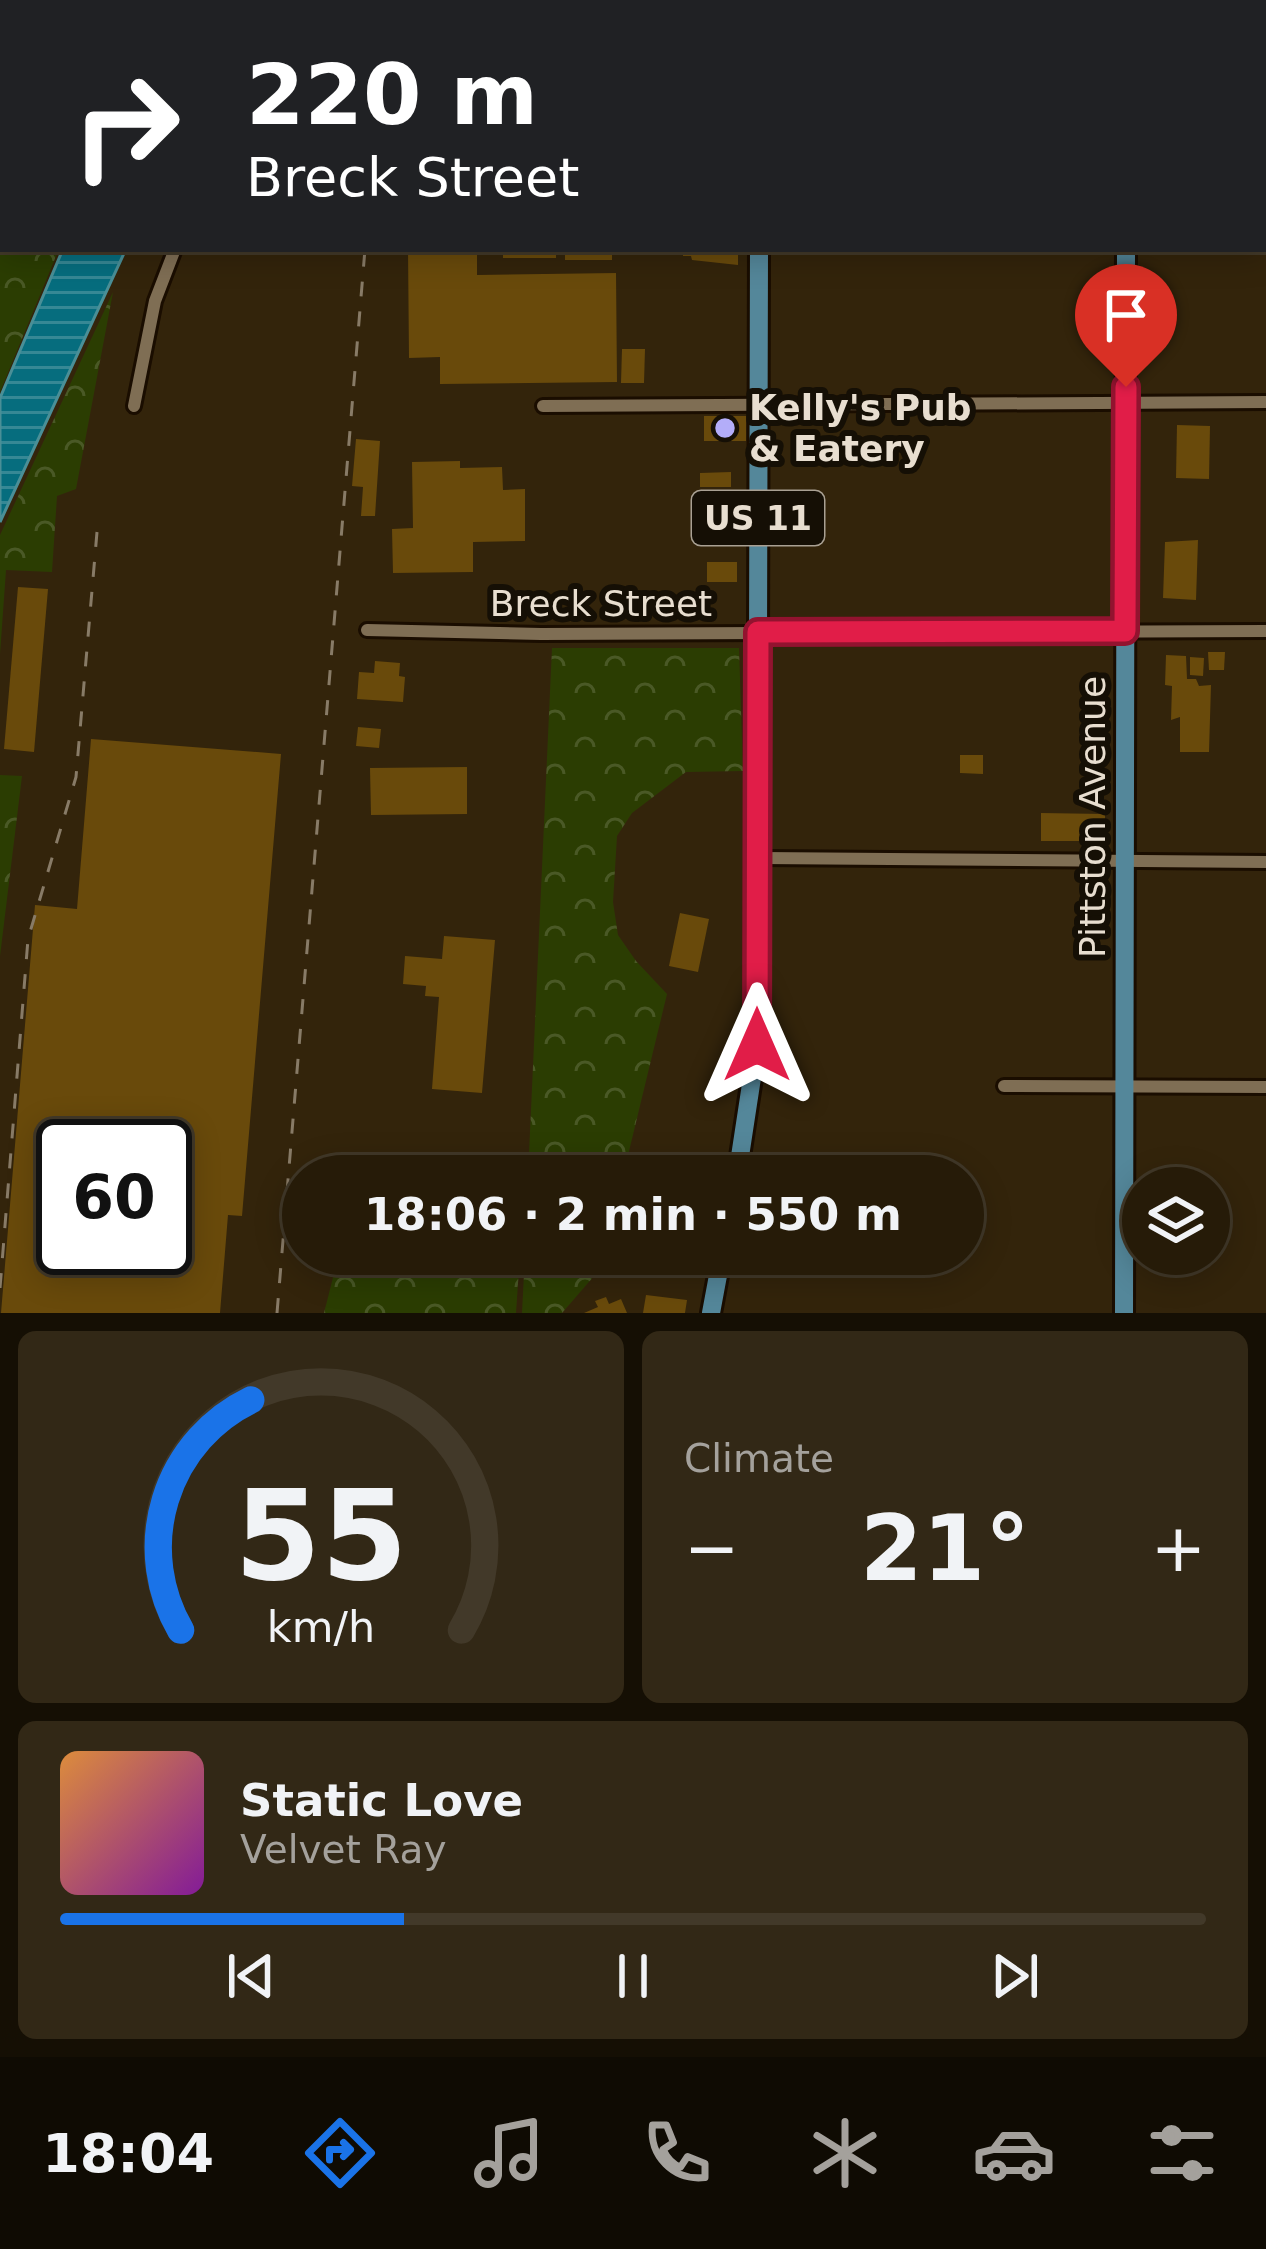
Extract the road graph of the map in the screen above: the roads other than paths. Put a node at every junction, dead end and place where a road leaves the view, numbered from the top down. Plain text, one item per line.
1 (174, 252) edge
2 (759, 252) edge
3 (1126, 252) edge
4 (1126, 402) junction
5 (1266, 402) edge
6 (759, 404) junction
7 (134, 406) dead end
8 (543, 406) dead end
9 (368, 630) dead end
10 (1125, 631) junction
11 (1266, 631) edge
12 (758, 632) junction
13 (758, 858) junction
14 (1124, 860) junction
15 (1266, 862) edge
16 (1004, 1086) dead end
17 (1124, 1087) junction
18 (1266, 1087) edge
19 (740, 1155) edge
20 (718, 1275) edge
21 (711, 1313) edge
22 (1124, 1313) edge

1 - 7 street
2 - 6 main road, US 11
3 - 4 main road, Pittston Avenue
4 - 5 street
4 - 6 street
4 - 10 main road, Pittston Avenue
6 - 8 street
6 - 12 main road, US 11
9 - 12 street, Breck Street
10 - 11 street, Breck Street
10 - 12 street, Breck Street
10 - 14 main road, Pittston Avenue
12 - 13 main road, US 11
13 - 14 street
13 - 19 main road, US 11
14 - 15 street
14 - 17 main road, Pittston Avenue
16 - 17 street
17 - 18 street
17 - 22 main road, Pittston Avenue
20 - 21 main road

